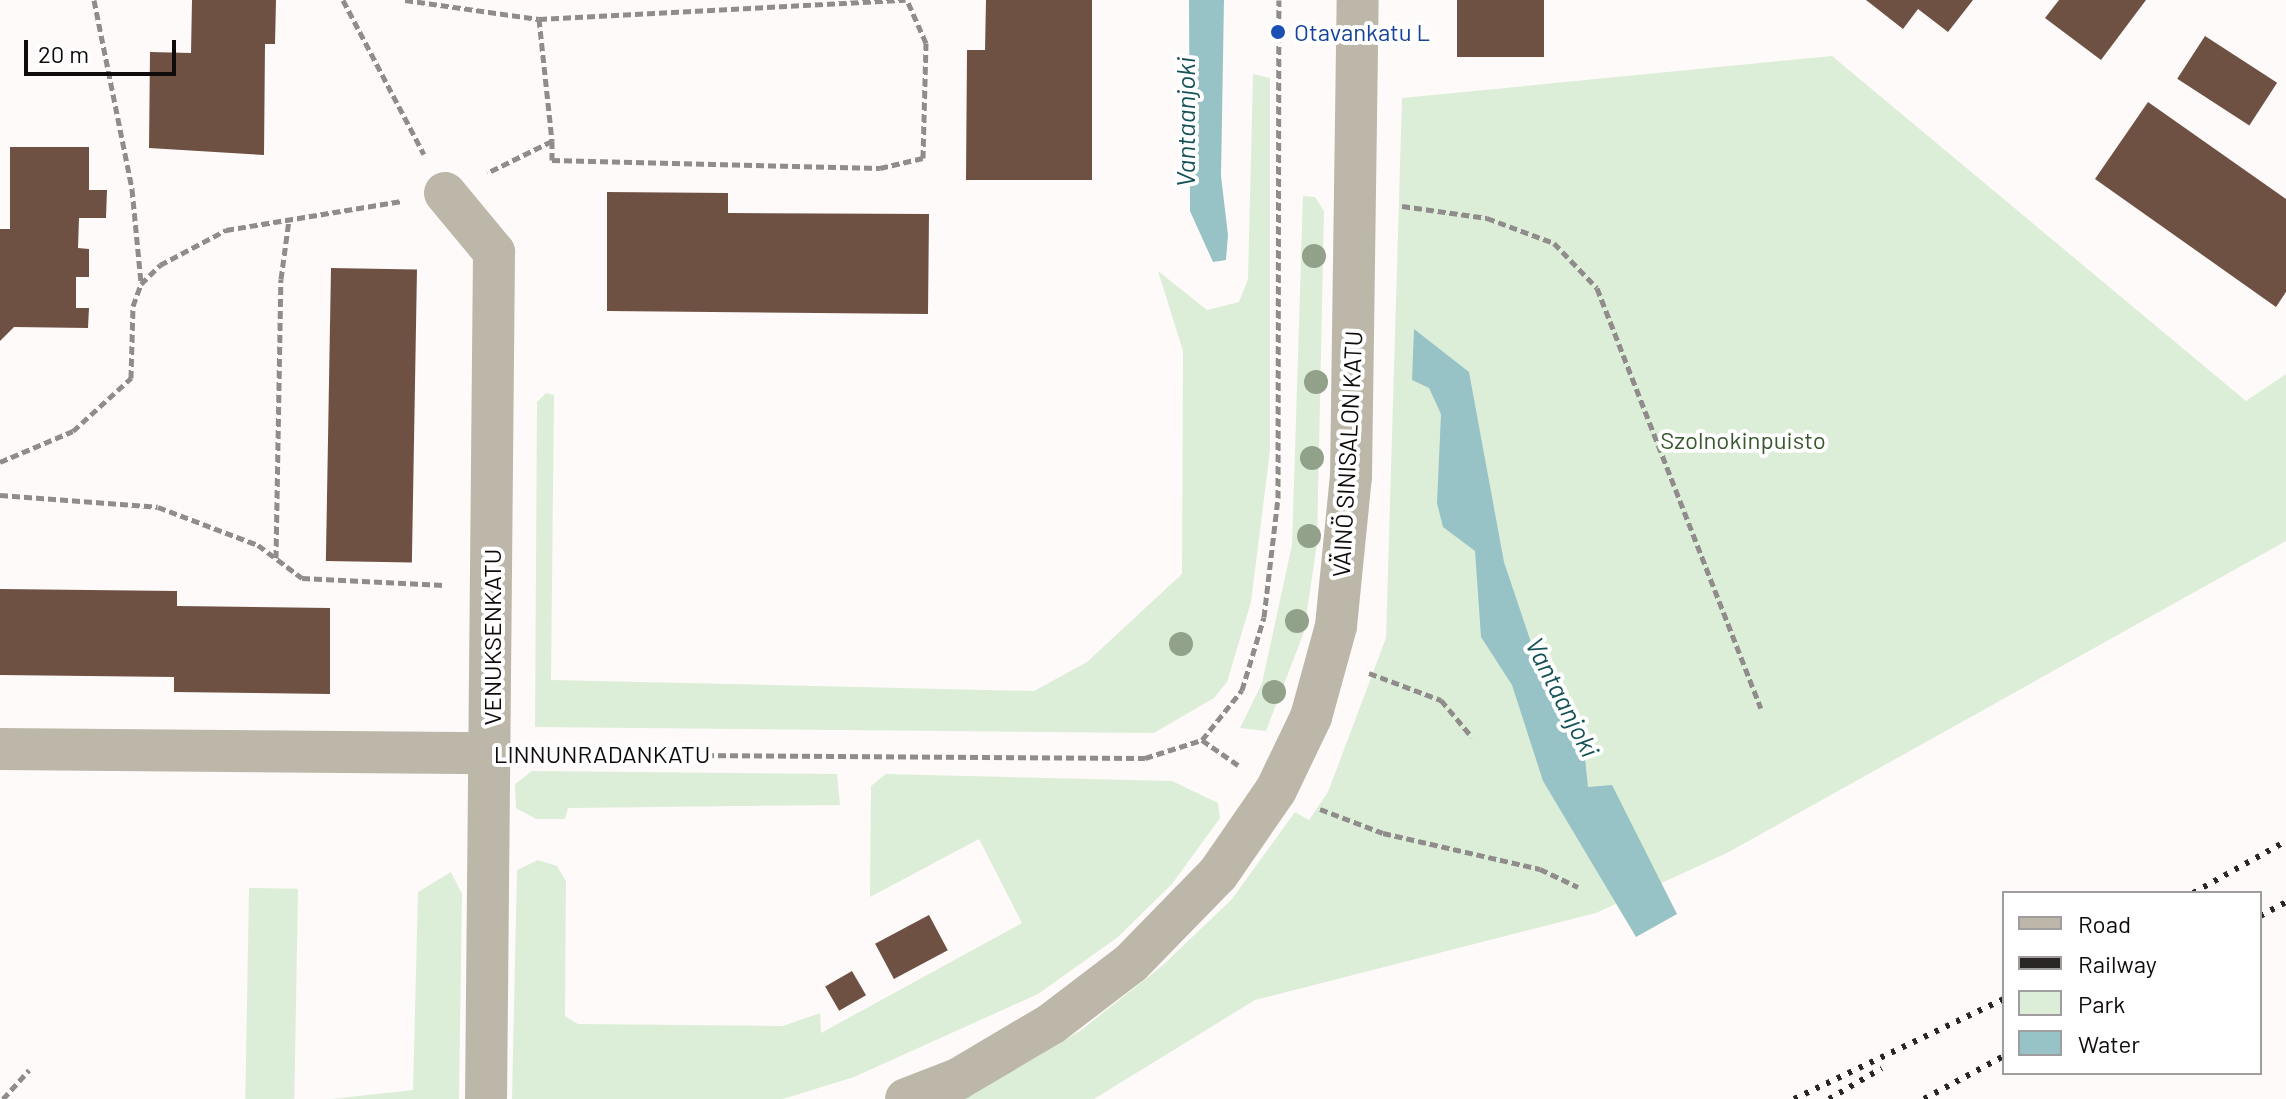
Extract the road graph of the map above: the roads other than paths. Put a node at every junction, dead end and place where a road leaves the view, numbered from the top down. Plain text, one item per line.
1 (1358, 0) edge
2 (445, 193) road end
3 (0, 749) edge
4 (491, 753) junction
5 (486, 1099) edge
6 (906, 1099) edge

1 - 6 street, VÄINÖ SINISALON KATU
2 - 4 street, VENUKSENKATU
3 - 4 street, LINNUNRADANKATU
4 - 5 street, VENUKSENKATU

